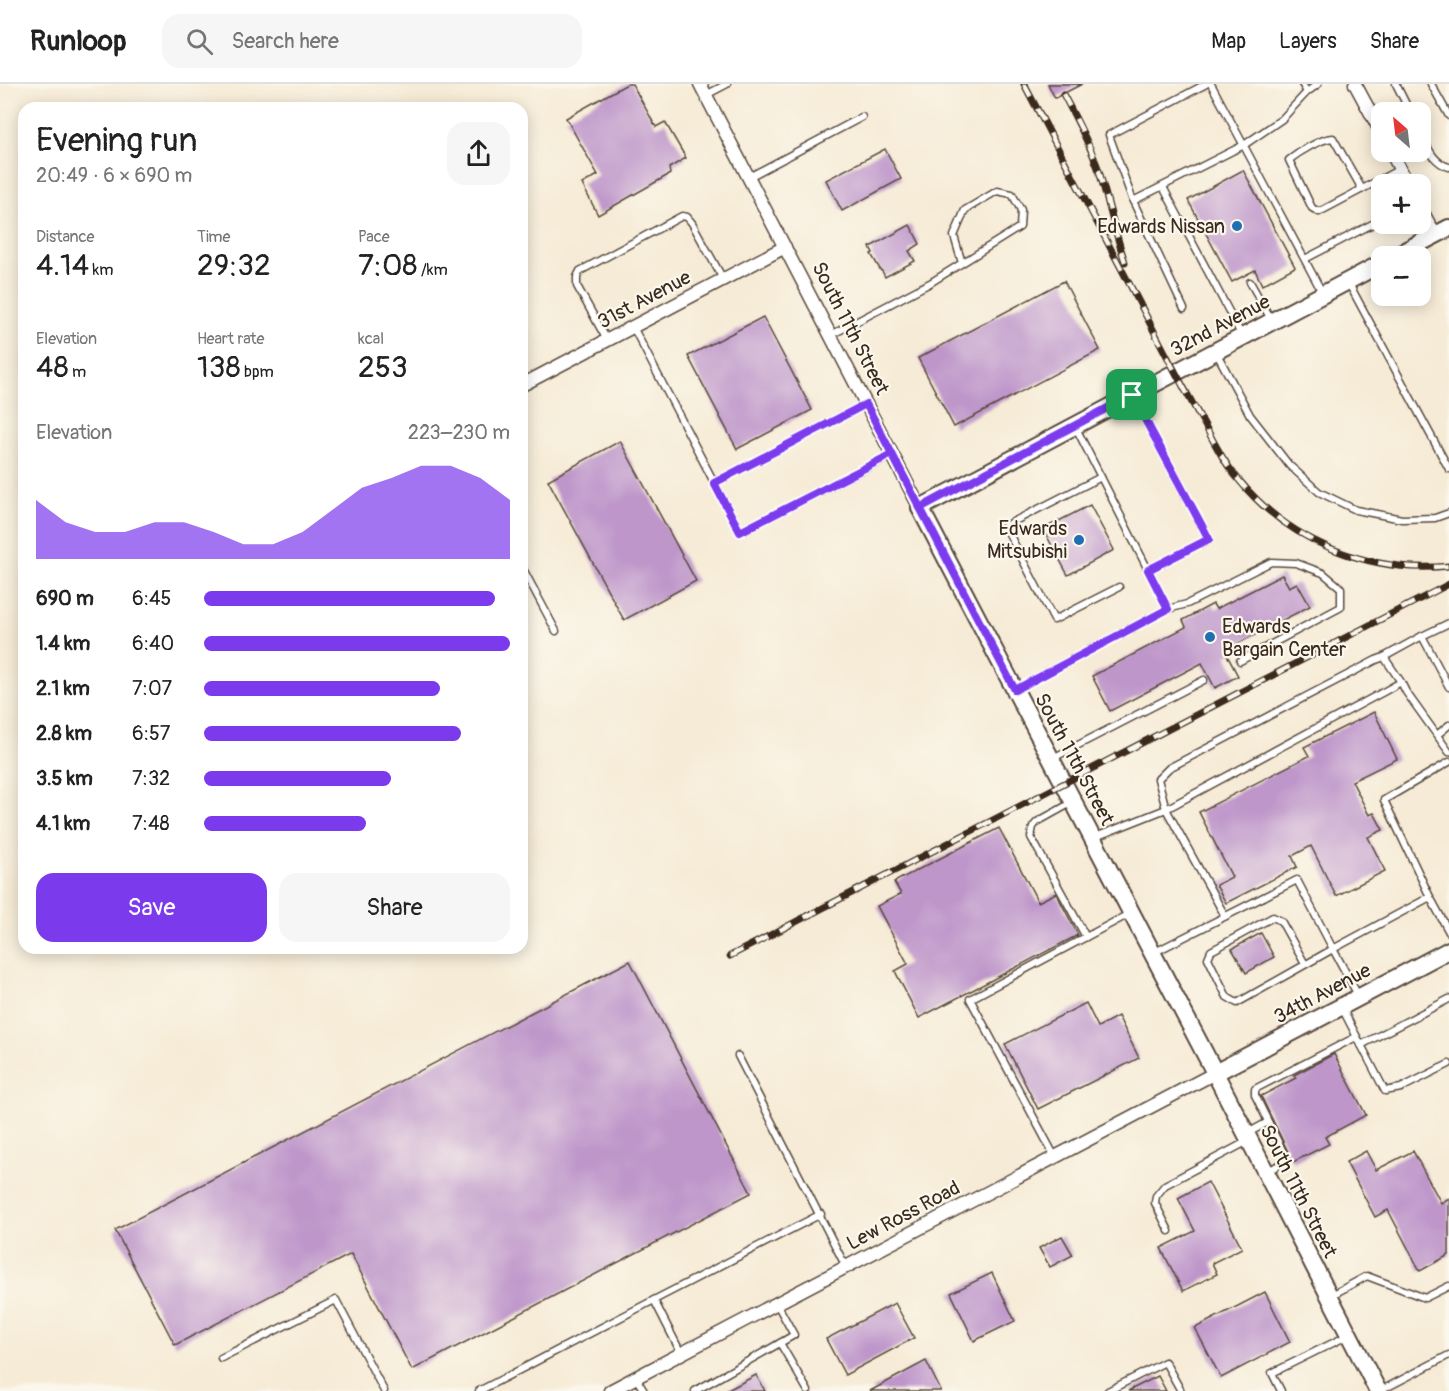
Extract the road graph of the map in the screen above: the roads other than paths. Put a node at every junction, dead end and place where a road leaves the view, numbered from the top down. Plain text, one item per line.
1 (727, 84) edge
2 (1206, 84) edge
3 (1211, 84) edge
4 (1302, 84) edge
5 (1318, 84) edge
6 (1396, 84) edge
7 (1431, 84) edge
8 (1358, 85) edge
9 (703, 90) edge
10 (1307, 92) junction
11 (1405, 102) edge
12 (1371, 112) edge
13 (1449, 116) edge
14 (862, 117) dead end
15 (1244, 145) junction
16 (1431, 152) edge
17 (1396, 162) edge
18 (1449, 167) edge
19 (1400, 169) junction
20 (1403, 174) edge
21 (748, 177) junction
22 (1163, 187) junction
23 (1362, 189) junction
24 (1133, 201) junction
25 (1431, 219) edge
26 (1371, 225) edge
27 (1442, 231) edge
28 (1414, 246) edge
29 (785, 247) junction
30 (1305, 259) junction
31 (962, 263) junction
32 (1371, 269) edge
33 (723, 279) junction
34 (1347, 281) junction
35 (1250, 282) dead end
36 (1323, 294) junction
37 (1184, 309) dead end
38 (1272, 321) junction
39 (632, 327) junction
40 (831, 335) junction
41 (1242, 337) junction
42 (607, 340) junction
43 (1215, 351) junction
44 (528, 382) edge
45 (1132, 395) junction
46 (866, 404) junction
47 (1075, 426) junction
48 (892, 454) junction
49 (1449, 469) edge
50 (1101, 477) junction
51 (714, 483) junction
52 (920, 508) junction
53 (1449, 513) edge
54 (1148, 570) junction
55 (528, 578) edge
56 (1119, 587) dead end
57 (1168, 609) junction
58 (1449, 622) edge
59 (556, 631) dead end
60 (1422, 636) junction
61 (1384, 657) junction
62 (1240, 661) dead end
63 (1204, 680) dead end
64 (1401, 682) junction
65 (1449, 687) edge
66 (1015, 690) junction
67 (1449, 725) edge
68 (1437, 735) junction
69 (1449, 752) edge
70 (1051, 759) junction
71 (1449, 762) edge
72 (1073, 802) junction
73 (1166, 809) junction
74 (1092, 838) junction
75 (1430, 897) junction
76 (1131, 913) junction
77 (1225, 916) junction
78 (1449, 932) edge
79 (1086, 937) junction
80 (1333, 949) junction
81 (1449, 950) edge
82 (1152, 953) junction
83 (1305, 964) junction
84 (1359, 998) junction
85 (1449, 999) edge
86 (1341, 1007) junction
87 (1356, 1037) junction
88 (1361, 1045) junction
89 (738, 1056) dead end
90 (1449, 1064) edge
91 (1215, 1073) junction
92 (1268, 1122) junction
93 (1248, 1137) junction
94 (1055, 1157) junction
95 (1266, 1172) junction
96 (820, 1214) junction
97 (1169, 1231) dead end
98 (846, 1267) junction
99 (1449, 1286) edge
100 (1330, 1296) junction
101 (654, 1300) junction
102 (777, 1304) junction
103 (1349, 1334) junction
104 (780, 1343) junction
105 (681, 1353) junction
106 (1449, 1355) edge
107 (221, 1358) dead end
108 (636, 1377) junction
109 (384, 1391) edge
110 (479, 1391) edge
111 (610, 1391) edge
112 (644, 1391) edge
113 (695, 1391) edge
114 (808, 1391) edge
115 (1107, 1391) edge
116 (1180, 1391) edge
117 (1281, 1391) edge
118 (1379, 1391) edge

1 - 9 lane
2 - 24 lane
3 - 15 lane
4 - 10 lane
5 - 10 lane
6 - 11 lane
7 - 13 lane
8 - 12 street
9 - 21 street, South 11th Street
10 - 15 lane
14 - 21 lane
15 - 22 lane
15 - 30 lane
16 - 18 lane
17 - 19 street
19 - 20 street
19 - 23 lane
21 - 29 street, South 11th Street
22 - 24 lane
22 - 41 lane
23 - 23 lane
24 - 37 lane
25 - 27 street
26 - 30 lane
27 - 28 street
29 - 33 street, 31st Avenue
29 - 40 street, South 11th Street
30 - 36 lane
31 - 31 lane
31 - 40 lane
32 - 34 street, 32nd Avenue
33 - 39 street, 31st Avenue
33 - 42 lane
34 - 36 street, 32nd Avenue
34 - 49 lane
35 - 38 lane
36 - 38 street, 32nd Avenue
38 - 41 street, 32nd Avenue
39 - 42 street, 31st Avenue
39 - 51 lane
40 - 46 street, South 11th Street
41 - 43 street, 32nd Avenue
42 - 44 street, 31st Avenue
43 - 45 street, 32nd Avenue
43 - 53 lane
45 - 47 street, 32nd Avenue
45 - 54 lane
46 - 48 street, South 11th Street
46 - 51 lane
47 - 50 lane
47 - 52 street, 32nd Avenue
48 - 51 lane
48 - 52 street, South 11th Street
50 - 54 lane
50 - 56 lane
52 - 66 street, South 11th Street
54 - 57 lane
55 - 59 lane
57 - 62 lane
57 - 66 lane
58 - 60 lane
60 - 61 lane
60 - 65 lane
61 - 64 lane
61 - 73 lane
63 - 70 lane
64 - 68 lane
64 - 73 lane
66 - 70 street, South 11th Street
67 - 68 lane
68 - 69 lane
70 - 72 street, South 11th Street
71 - 75 lane
72 - 74 street, South 11th Street
72 - 79 lane
73 - 74 lane
73 - 77 lane
74 - 76 street, South 11th Street
75 - 78 lane
75 - 80 lane
76 - 79 lane
76 - 82 street, South 11th Street
77 - 80 lane
77 - 82 lane
79 - 94 lane
80 - 83 lane
80 - 84 lane
81 - 84 street, 34th Avenue
82 - 91 street, South 11th Street
83 - 83 lane
84 - 86 street, 34th Avenue
85 - 88 lane
86 - 87 lane
86 - 91 street, 34th Avenue
87 - 88 lane
87 - 92 lane
88 - 90 lane
89 - 96 lane
91 - 93 street, South 11th Street
91 - 94 street, Lew Ross Road
92 - 93 lane
92 - 95 lane
93 - 95 street, South 11th Street
93 - 97 lane
94 - 98 street, Lew Ross Road
95 - 100 street, South 11th Street
96 - 98 lane
96 - 101 lane
98 - 102 street, Lew Ross Road
99 - 100 lane
100 - 103 street, South 11th Street
101 - 105 lane
101 - 110 lane
102 - 104 lane
102 - 105 street, Lew Ross Road
103 - 117 lane
103 - 118 street, South 11th Street
104 - 113 lane
104 - 114 lane
105 - 108 street, Lew Ross Road
106 - 118 lane
107 - 109 lane
108 - 111 street, Lew Ross Road
108 - 112 lane
115 - 116 lane

